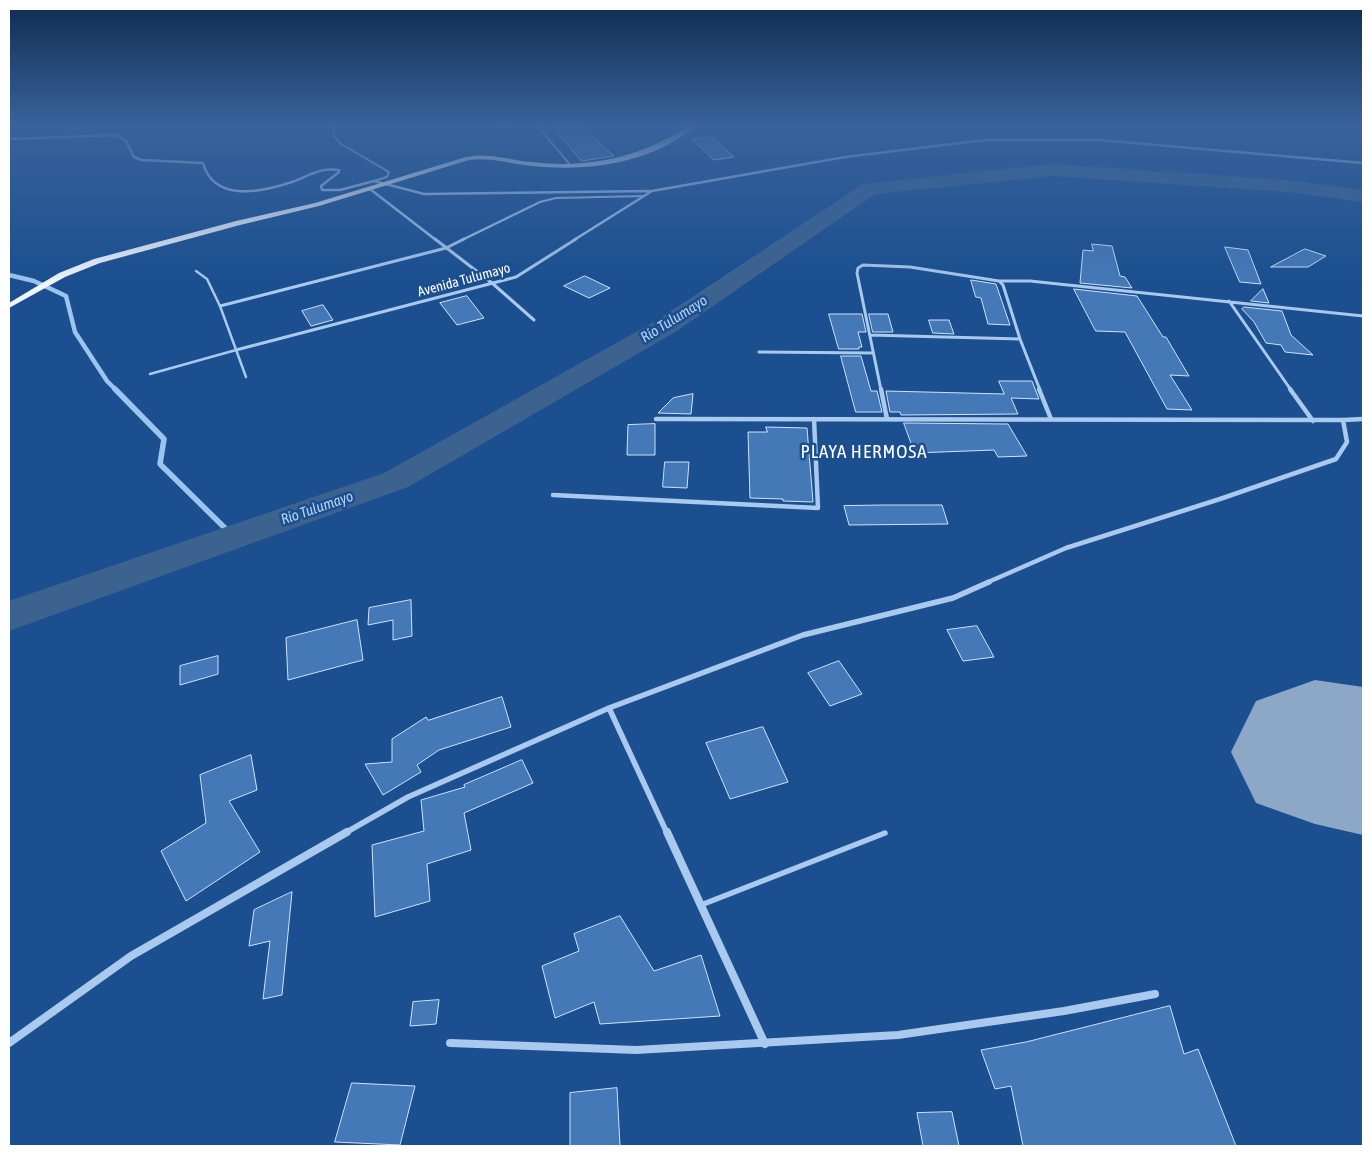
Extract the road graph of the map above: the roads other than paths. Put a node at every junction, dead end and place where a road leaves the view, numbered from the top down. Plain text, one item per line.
1 (210, 178) edge
2 (300, 178) edge
3 (331, 178) edge
4 (385, 178) edge
5 (403, 178) edge
6 (726, 178) edge
7 (374, 181) junction
8 (386, 183) junction
9 (370, 189) junction
10 (652, 191) junction
11 (644, 196) junction
12 (540, 202) joint
13 (446, 248) junction
14 (196, 271) dead end
15 (999, 281) junction
16 (492, 283) junction
17 (1229, 301) junction
18 (9, 306) edge
19 (220, 306) junction
20 (1363, 316) edge
21 (534, 320) dead end
22 (870, 335) junction
23 (1020, 340) junction
24 (236, 350) junction
25 (759, 352) dead end
26 (873, 353) junction
27 (150, 374) dead end
28 (246, 377) dead end
29 (656, 419) dead end
30 (814, 419) junction
31 (887, 419) junction
32 (1051, 419) junction
33 (1363, 419) edge
34 (1343, 420) junction
35 (1313, 421) junction
36 (552, 495) dead end
37 (609, 708) junction
38 (885, 833) dead end
39 (701, 905) junction
40 (1155, 994) dead end
41 (9, 1043) edge
42 (450, 1043) dead end
43 (765, 1044) junction

1 - 2 street
3 - 7 street
4 - 7 lane
5 - 8 main road
6 - 10 street, Avenida Tulumayo
7 - 8 street
8 - 9 main road
8 - 10 street
9 - 13 street
9 - 18 main road
10 - 11 street, Avenida Tulumayo
11 - 12 lane
11 - 16 street, Avenida Tulumayo
12 - 13 street
13 - 16 street
13 - 19 street
14 - 19 lane
15 - 17 street
15 - 22 street
15 - 23 street
16 - 21 street
16 - 24 street, Avenida Tulumayo
17 - 20 street
17 - 35 street
19 - 24 lane
22 - 23 street
22 - 26 street
23 - 32 street
24 - 27 lane
24 - 28 lane
25 - 26 street
26 - 31 street
29 - 30 street
30 - 31 street
30 - 36 street
31 - 32 street
32 - 35 street
33 - 34 street
34 - 35 street
34 - 37 street
37 - 39 street
37 - 41 street
38 - 39 lane
39 - 43 street
40 - 43 street
42 - 43 street

